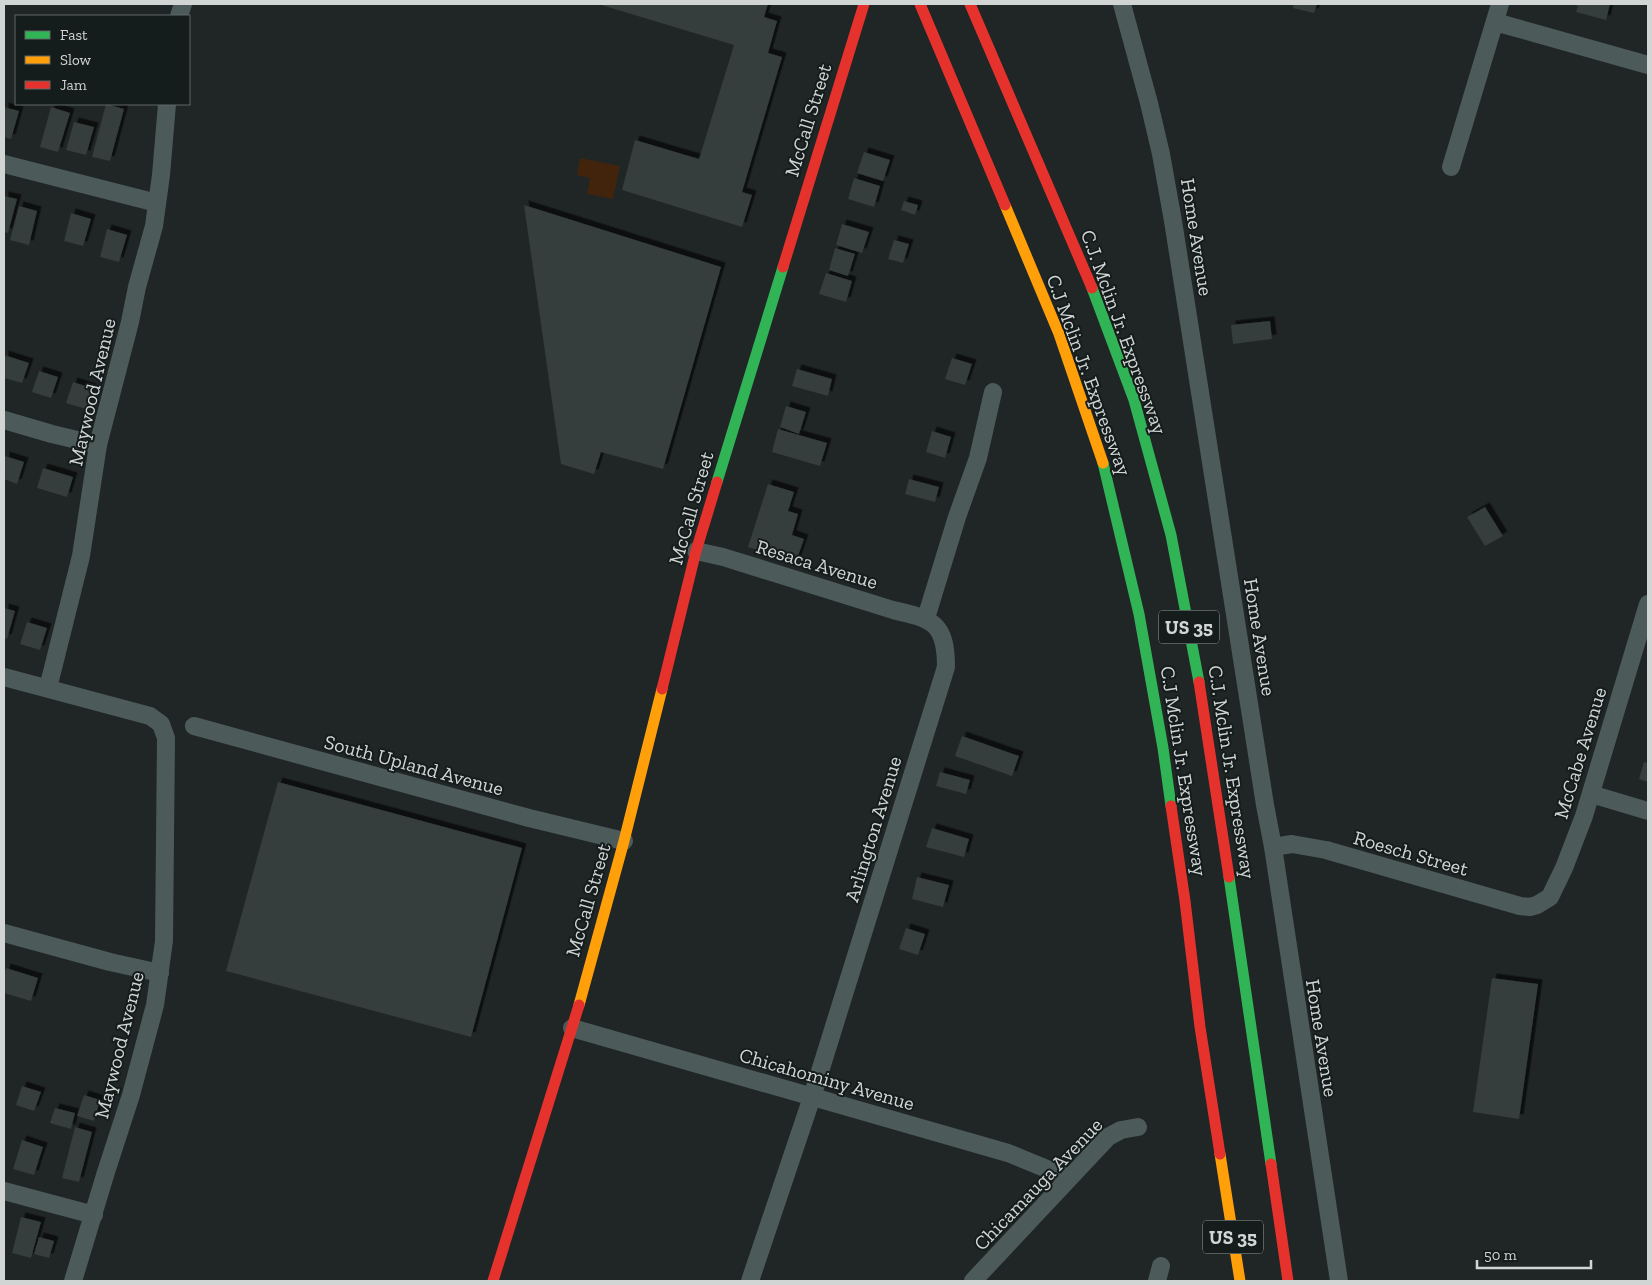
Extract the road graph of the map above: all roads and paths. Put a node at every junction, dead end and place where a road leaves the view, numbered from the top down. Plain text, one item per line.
1 (920, 4) edge
2 (970, 4) edge
3 (1122, 4) edge
4 (1500, 4) edge
5 (863, 6) edge
6 (1495, 22) junction
7 (1648, 65) edge
8 (167, 105) edge
9 (4, 164) edge
10 (1450, 167) dead end
11 (157, 203) junction
12 (993, 392) dead end
13 (4, 420) edge
14 (98, 444) junction
15 (696, 551) junction
16 (1648, 604) edge
17 (926, 618) junction
18 (4, 676) edge
19 (48, 688) junction
20 (194, 726) dead end
21 (1591, 794) junction
22 (1648, 811) edge
23 (624, 841) junction
24 (1273, 847) junction
25 (1537, 905) joint
26 (4, 933) edge
27 (160, 973) junction
28 (572, 1028) junction
29 (812, 1096) junction
30 (1138, 1126) dead end
31 (1069, 1178) junction
32 (4, 1191) edge
33 (1226, 1193) junction
34 (94, 1215) junction
35 (1223, 1247) dead end
36 (73, 1281) edge
37 (493, 1281) edge
38 (750, 1281) edge
39 (973, 1281) edge
40 (1240, 1281) edge
41 (1288, 1281) edge
42 (1339, 1281) edge

1 - 33 main road, C.J Mclin Jr. Expressway / US 35
2 - 41 main road, C.J. Mclin Jr. Expressway / US 35
3 - 24 street, Home Avenue
4 - 6 street
5 - 15 main road, McCall Street
6 - 7 street
6 - 10 street
8 - 11 street, Maywood Avenue
9 - 11 street
11 - 14 street, Maywood Avenue
12 - 17 street
13 - 14 street
14 - 19 street, Maywood Avenue
15 - 17 street, Resaca Avenue
15 - 23 main road, McCall Street
16 - 21 street, McCabe Avenue
17 - 29 street, Arlington Avenue
18 - 19 street
19 - 27 street, Maywood Avenue
20 - 23 street, South Upland Avenue
21 - 22 street
21 - 25 street, McCabe Avenue
23 - 28 main road, McCall Street
24 - 25 street, Roesch Street
24 - 42 street, Home Avenue
26 - 27 street
27 - 34 street, Maywood Avenue
28 - 29 street, Chicahominy Avenue
28 - 37 main road, McCall Street
29 - 31 street, Chicahominy Avenue
29 - 38 street, Arlington Avenue
30 - 31 street, Chicamauga Avenue
31 - 39 street, Chicamauga Avenue
32 - 34 street
33 - 35 main road
33 - 40 main road, C.J Mclin Jr. Expressway / US 35
34 - 36 street, Maywood Avenue

